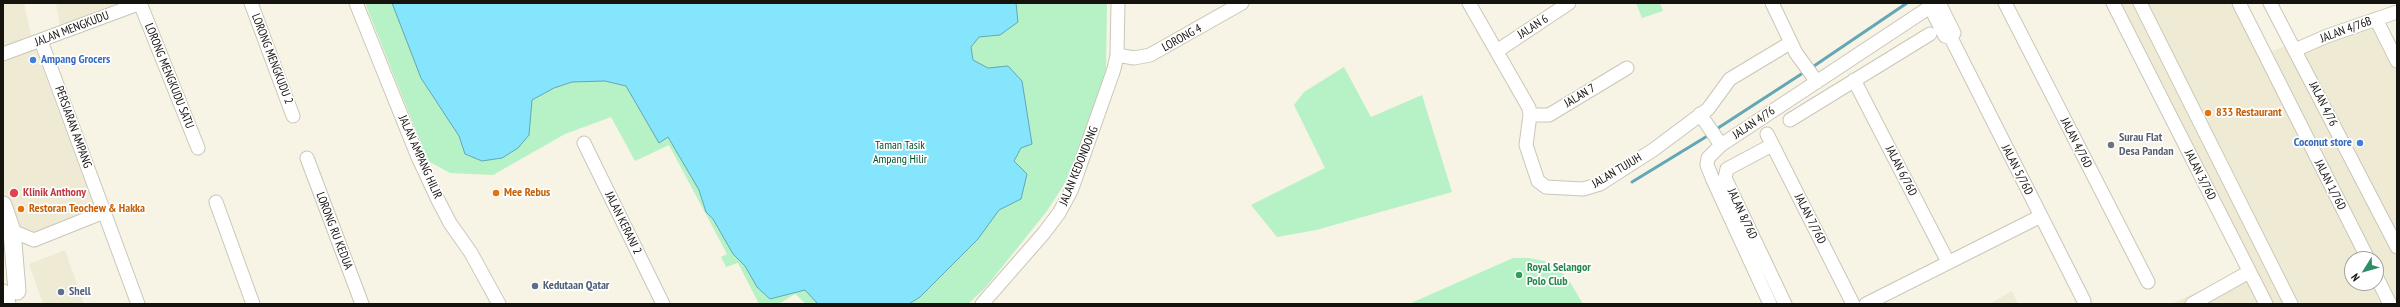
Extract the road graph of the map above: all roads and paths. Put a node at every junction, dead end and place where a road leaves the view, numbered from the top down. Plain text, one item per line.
1 (141, 3) edge
2 (251, 3) edge
3 (356, 3) edge
4 (1118, 3) edge
5 (1242, 3) edge
6 (1469, 3) edge
7 (1569, 3) edge
8 (1772, 3) edge
9 (2004, 3) edge
10 (2113, 3) edge
11 (2140, 3) edge
12 (2239, 3) edge
13 (2270, 3) edge
14 (1935, 4) edge
15 (2397, 12) edge
16 (2376, 19) junction
17 (1930, 34) dead end
18 (41, 41) junction
19 (1790, 42) junction
20 (2295, 50) junction
21 (1497, 51) junction
22 (3, 54) edge
23 (1117, 56) junction
24 (2397, 61) edge
25 (1627, 68) dead end
26 (1814, 78) junction
27 (1854, 80) junction
28 (293, 116) dead end
29 (1530, 116) junction
30 (1704, 118) junction
31 (1790, 120) dead end
32 (1718, 140) junction
33 (1770, 140) joint
34 (584, 143) dead end
35 (198, 148) dead end
36 (307, 158) dead end
37 (216, 202) dead end
38 (3, 205) edge
39 (104, 212) junction
40 (2041, 216) junction
41 (12, 231) junction
42 (2397, 247) edge
43 (3, 250) edge
44 (2364, 251) edge
45 (1948, 262) junction
46 (2249, 272) junction
47 (2148, 282) dead end
48 (2384, 291) edge
49 (14, 296) edge
50 (2084, 301) dead end
51 (7, 304) edge
52 (138, 304) edge
53 (253, 304) edge
54 (362, 304) edge
55 (499, 304) edge
56 (663, 304) edge
57 (982, 304) edge
58 (1770, 304) edge
59 (1785, 304) edge
60 (1854, 304) edge
61 (1866, 304) edge
62 (2192, 304) edge
63 (2266, 304) edge
64 (2291, 304) edge
65 (2390, 304) edge

1 - 18 street, JALAN MENGKUDU
1 - 35 street, LORONG MENGKUDU SATU
2 - 28 street, LORONG MENGKUDU 2
3 - 55 street, JALAN AMPANG HILIR
4 - 23 street, JALAN KEDONDONG
5 - 23 street, LORONG 4
6 - 21 street, JALAN TUJUH
7 - 21 street, JALAN 6
8 - 19 street
9 - 47 street, JALAN 4/76D
10 - 46 street, JALAN 3/76D
11 - 64 street
12 - 44 street, JALAN 1/76D
13 - 20 street, JALAN 4/76
14 - 26 street, JALAN 4/76
14 - 40 street, JALAN 5/76D
15 - 16 street, JALAN 4/76B
16 - 20 street, JALAN 4/76B
16 - 24 street
17 - 27 street
18 - 22 street, JALAN MENGKUDU
18 - 39 street, PERSIARAN AMPANG
19 - 26 street
19 - 30 street, JALAN TUJUH
20 - 42 street, JALAN 4/76
21 - 29 street, JALAN TUJUH
23 - 57 street, JALAN KEDONDONG
25 - 29 street, JALAN 7
26 - 32 street, JALAN 4/76
27 - 31 street
27 - 45 street, JALAN 6/76D
29 - 30 street, JALAN TUJUH
30 - 32 street
32 - 58 street, JALAN 4/76
33 - 59 street, JALAN 8/76D
33 - 60 street, JALAN 7/76D
34 - 56 street, JALAN KERANJ 2
36 - 54 street, LORONG RU KEDUA
37 - 53 street
38 - 41 main road
39 - 41 street
39 - 52 street, PERSIARAN AMPANG
40 - 45 street
40 - 50 street, JALAN 5/76D
41 - 49 main road
43 - 49 main road
45 - 61 street
46 - 62 street
46 - 63 street, JALAN 3/76D
48 - 65 street
49 - 51 main road

